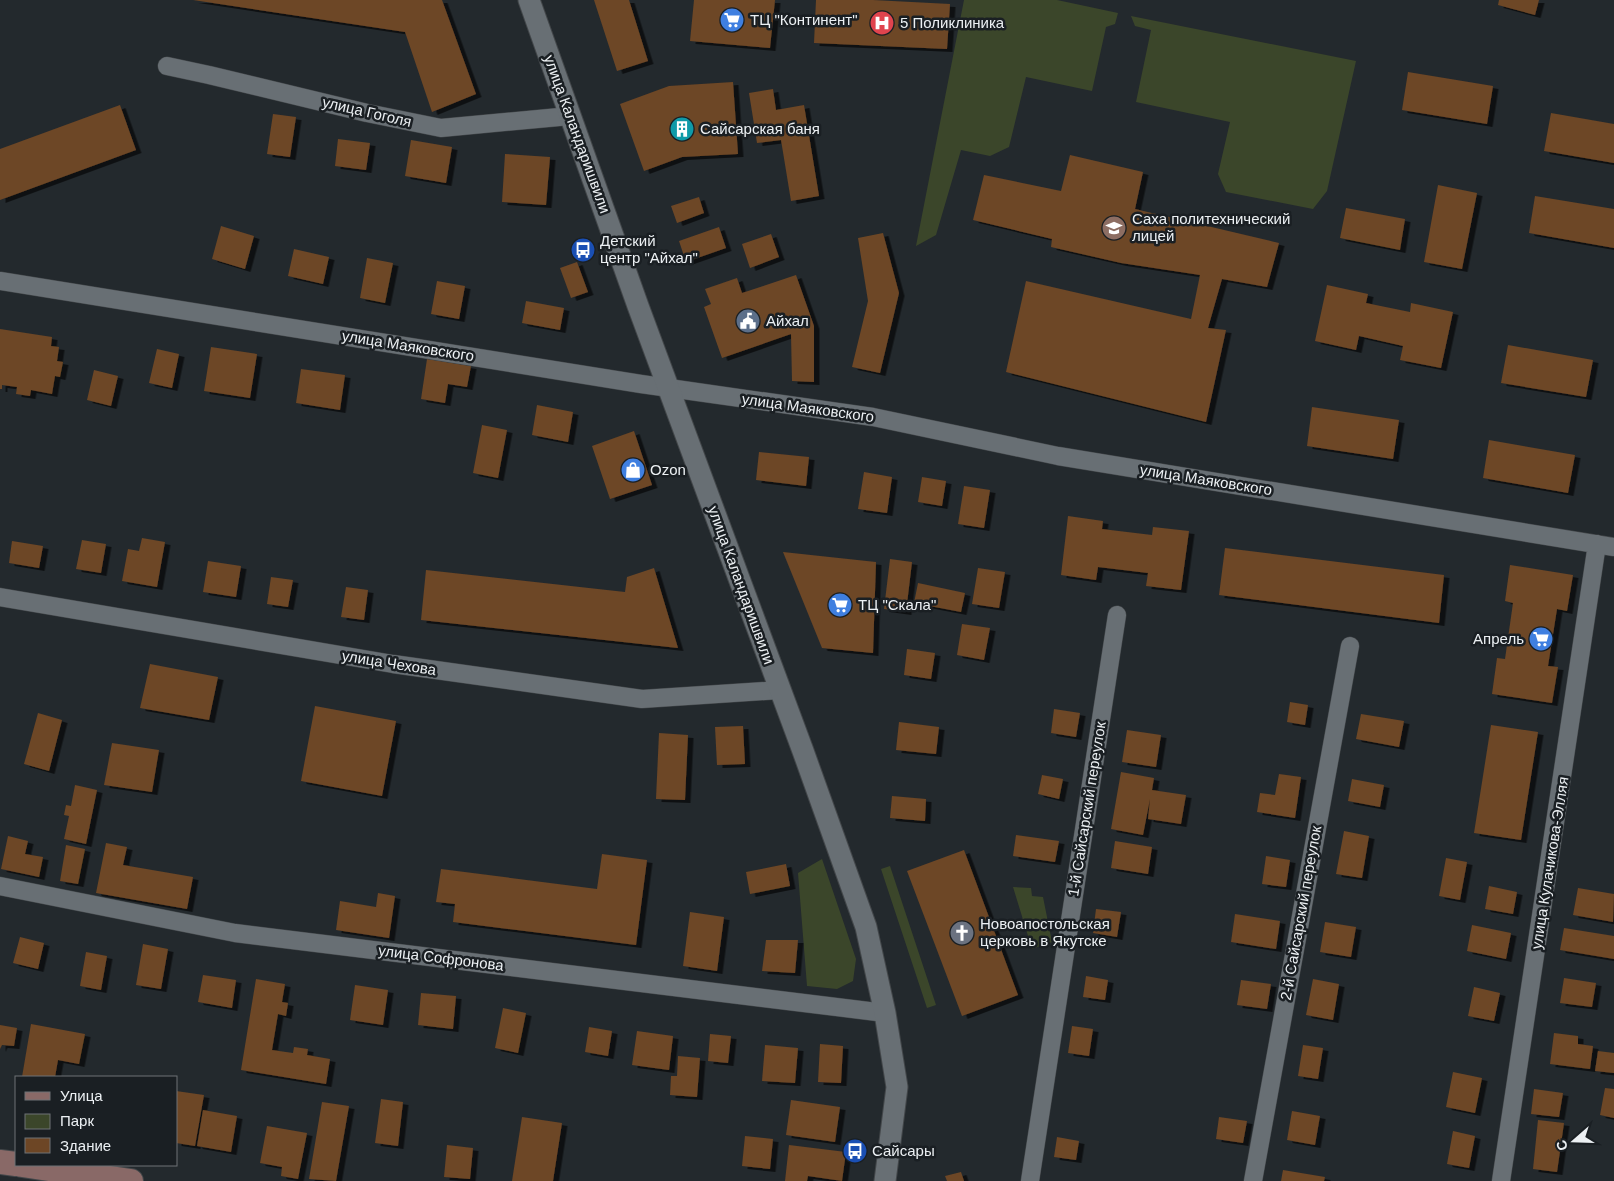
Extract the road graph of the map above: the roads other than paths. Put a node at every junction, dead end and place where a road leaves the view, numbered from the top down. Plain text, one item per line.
1 (529, 0) edge
2 (167, 66) dead end
3 (570, 116) junction
4 (0, 281) edge
5 (668, 388) junction
6 (1606, 546) edge
7 (0, 597) edge
8 (1117, 615) dead end
9 (1350, 646) dead end
10 (780, 690) junction
11 (0, 886) edge
12 (885, 1013) junction
13 (0, 1162) edge
14 (15, 1164) edge
15 (29, 1166) edge
16 (131, 1181) edge
17 (885, 1181) edge
18 (1030, 1181) edge
19 (1253, 1181) edge
20 (1501, 1181) edge

1 - 3 street, улица Каландаришвили
2 - 3 street, улица Гоголя
3 - 5 street, улица Каландаришвили
4 - 5 street, улица Маяковского
5 - 6 street, улица Маяковского
5 - 10 street, улица Каландаришвили
6 - 20 street, улица Кулачикова-Элляя
7 - 10 street, улица Чехова
8 - 18 street, 1-й Сайсарский переулок
9 - 19 street, 2-й Сайсарский переулок
10 - 12 street, улица Каландаришвили
11 - 12 street, улица Софронова
12 - 17 street, улица Каландаришвили
13 - 14 main road
15 - 16 main road

